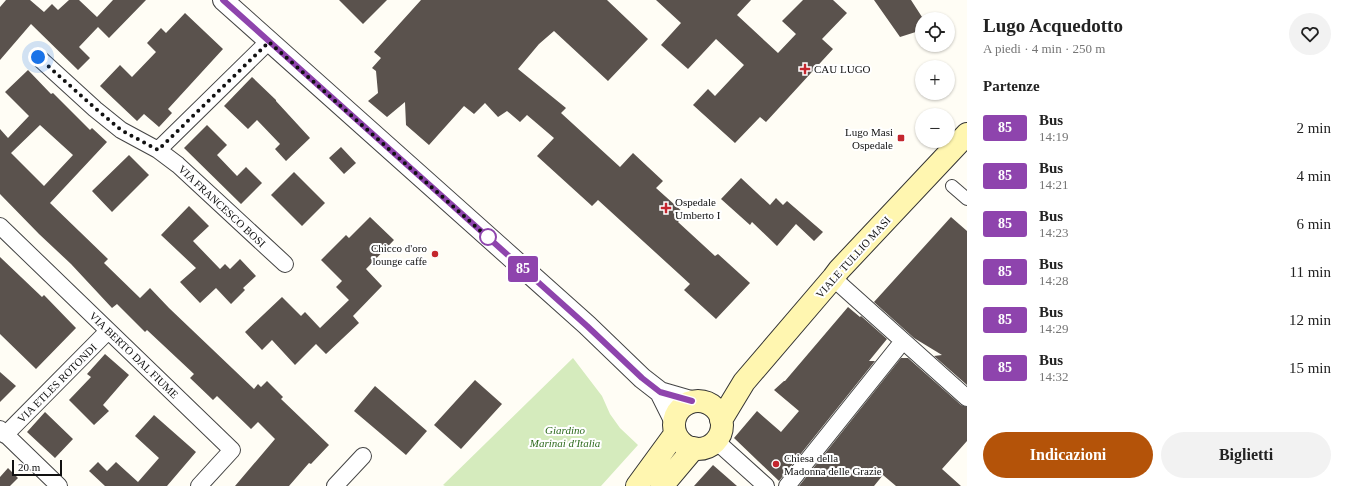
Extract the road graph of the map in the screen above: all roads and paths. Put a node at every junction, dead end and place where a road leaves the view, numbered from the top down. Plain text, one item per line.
1 (223, 0) edge
2 (269, 42) junction
3 (38, 57) dead end
4 (967, 134) edge
5 (158, 150) junction
6 (952, 186) dead end
7 (967, 199) edge
8 (2, 233) edge
9 (285, 264) dead end
10 (833, 278) junction
11 (108, 331) junction
12 (904, 341) junction
13 (744, 382) junction
14 (660, 392) junction
15 (967, 398) edge
16 (697, 401) junction
17 (721, 420) junction
18 (674, 427) junction
19 (3, 432) edge
20 (716, 441) junction
21 (694, 448) junction
22 (363, 456) dead end
23 (59, 486) edge
24 (198, 486) edge
25 (336, 486) edge
26 (637, 486) edge
27 (662, 486) edge
28 (766, 486) edge
29 (787, 486) edge

1 - 2 street
2 - 5 street
2 - 14 street
3 - 5 street, VIA FRANCESCO BOSI
4 - 10 main road, VIALE TULLIO MASI
5 - 9 street, VIA FRANCESCO BOSI
6 - 7 street
8 - 11 street, VIA BERTO DAL FIUME
10 - 12 street
10 - 13 main road, VIALE TULLIO MASI
11 - 19 street, VIA ETLES ROTONDI
11 - 24 street, VIA BERTO DAL FIUME
12 - 15 street
12 - 29 street
13 - 16 main road, VIALE TULLIO MASI
13 - 17 main road, VIALE TULLIO MASI
14 - 16 street
14 - 18 street
16 - 17 main road
16 - 18 main road, VIALE TULLIO MASI
17 - 20 main road, VIALE TULLIO MASI
18 - 21 main road
18 - 26 main road, VIALE TULLIO MASI
19 - 23 street
20 - 21 main road
20 - 28 street
21 - 27 main road
22 - 25 street

